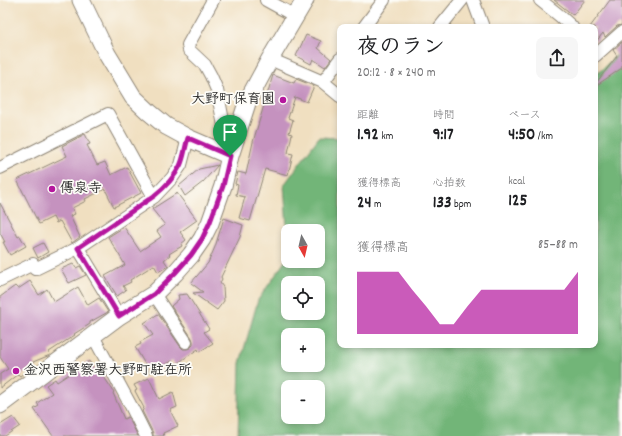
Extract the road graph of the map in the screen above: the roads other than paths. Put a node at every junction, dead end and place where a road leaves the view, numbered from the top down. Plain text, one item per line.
1 (81, 0) edge
2 (213, 0) edge
3 (266, 0) edge
4 (304, 0) edge
5 (384, 0) edge
6 (462, 0) edge
7 (473, 0) edge
8 (540, 0) edge
9 (295, 16) junction
10 (366, 24) edge
11 (442, 24) edge
12 (482, 24) edge
13 (569, 24) edge
14 (622, 32) edge
15 (598, 50) edge
16 (270, 59) junction
17 (337, 63) edge
18 (323, 82) junction
19 (337, 94) edge
20 (188, 138) junction
21 (230, 156) junction
22 (0, 168) edge
23 (154, 196) junction
24 (78, 248) junction
25 (0, 280) edge
26 (154, 294) junction
27 (119, 316) junction
28 (93, 336) junction
29 (186, 342) dead end
30 (0, 405) edge
31 (146, 436) edge

1 - 20 street
2 - 21 street
3 - 9 street
4 - 9 street
5 - 10 street
6 - 11 street
7 - 12 street
8 - 13 street
9 - 16 street
14 - 15 street
16 - 18 street
16 - 21 street
17 - 18 street
18 - 19 street
20 - 21 street
20 - 23 street
21 - 26 street
22 - 23 street
23 - 24 street
24 - 25 street
24 - 27 street
26 - 27 street
26 - 29 street
27 - 28 street
28 - 30 street
28 - 31 street

